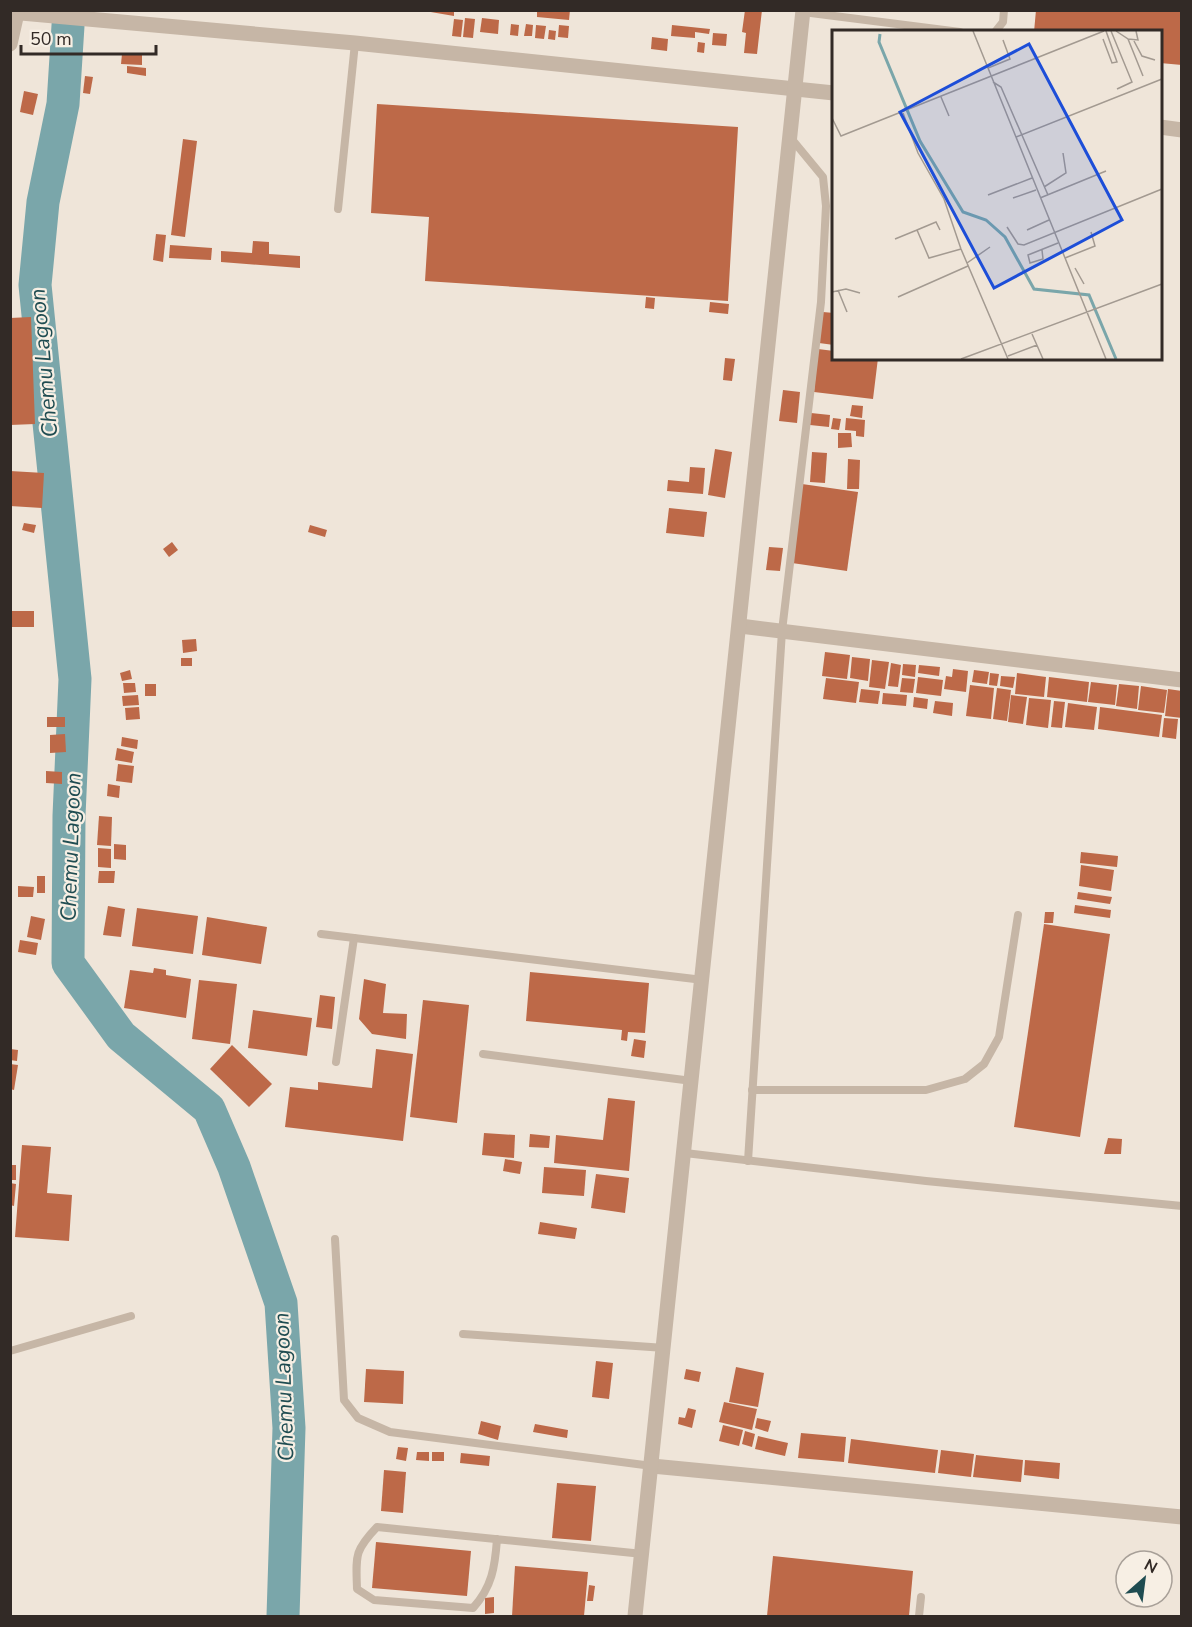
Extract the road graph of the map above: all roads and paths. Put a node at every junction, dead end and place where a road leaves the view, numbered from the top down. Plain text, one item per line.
1 (1004, 10) edge
2 (803, 11) edge
3 (14, 13) edge
4 (945, 30) edge
5 (997, 30) edge
6 (355, 43) junction
7 (10, 44) edge
8 (794, 89) junction
9 (832, 93) edge
10 (1162, 128) edge
11 (1182, 130) edge
12 (789, 137) junction
13 (338, 209) dead end
14 (740, 626) junction
15 (782, 631) junction
16 (1182, 680) edge
17 (1018, 915) dead end
18 (321, 934) dead end
19 (354, 938) junction
20 (703, 980) junction
21 (483, 1054) dead end
22 (336, 1062) dead end
23 (692, 1081) junction
24 (752, 1090) junction
25 (685, 1154) junction
26 (748, 1161) junction
27 (1182, 1206) edge
28 (335, 1239) dead end
29 (131, 1316) dead end
30 (463, 1334) dead end
31 (664, 1348) junction
32 (10, 1351) edge
33 (652, 1466) junction
34 (1182, 1517) edge
35 (497, 1539) junction
36 (643, 1554) junction
37 (921, 1597) dead end
38 (635, 1617) edge
39 (919, 1617) edge

1 - 5 lane
2 - 4 lane
2 - 8 street
3 - 6 street
3 - 7 street
6 - 8 street
6 - 13 lane
8 - 9 street
8 - 12 street
10 - 11 street
12 - 14 street
12 - 15 lane
14 - 15 street
14 - 20 street
15 - 16 street
15 - 24 lane
17 - 24 lane
18 - 19 lane
19 - 20 lane
19 - 22 lane
20 - 23 street
21 - 23 lane
23 - 25 street
24 - 26 lane
25 - 26 lane
25 - 31 street
26 - 27 lane
28 - 33 lane
29 - 32 lane
30 - 31 lane
31 - 33 street
33 - 34 street
33 - 36 street
35 - 35 lane
35 - 36 lane
36 - 38 street
37 - 39 lane

